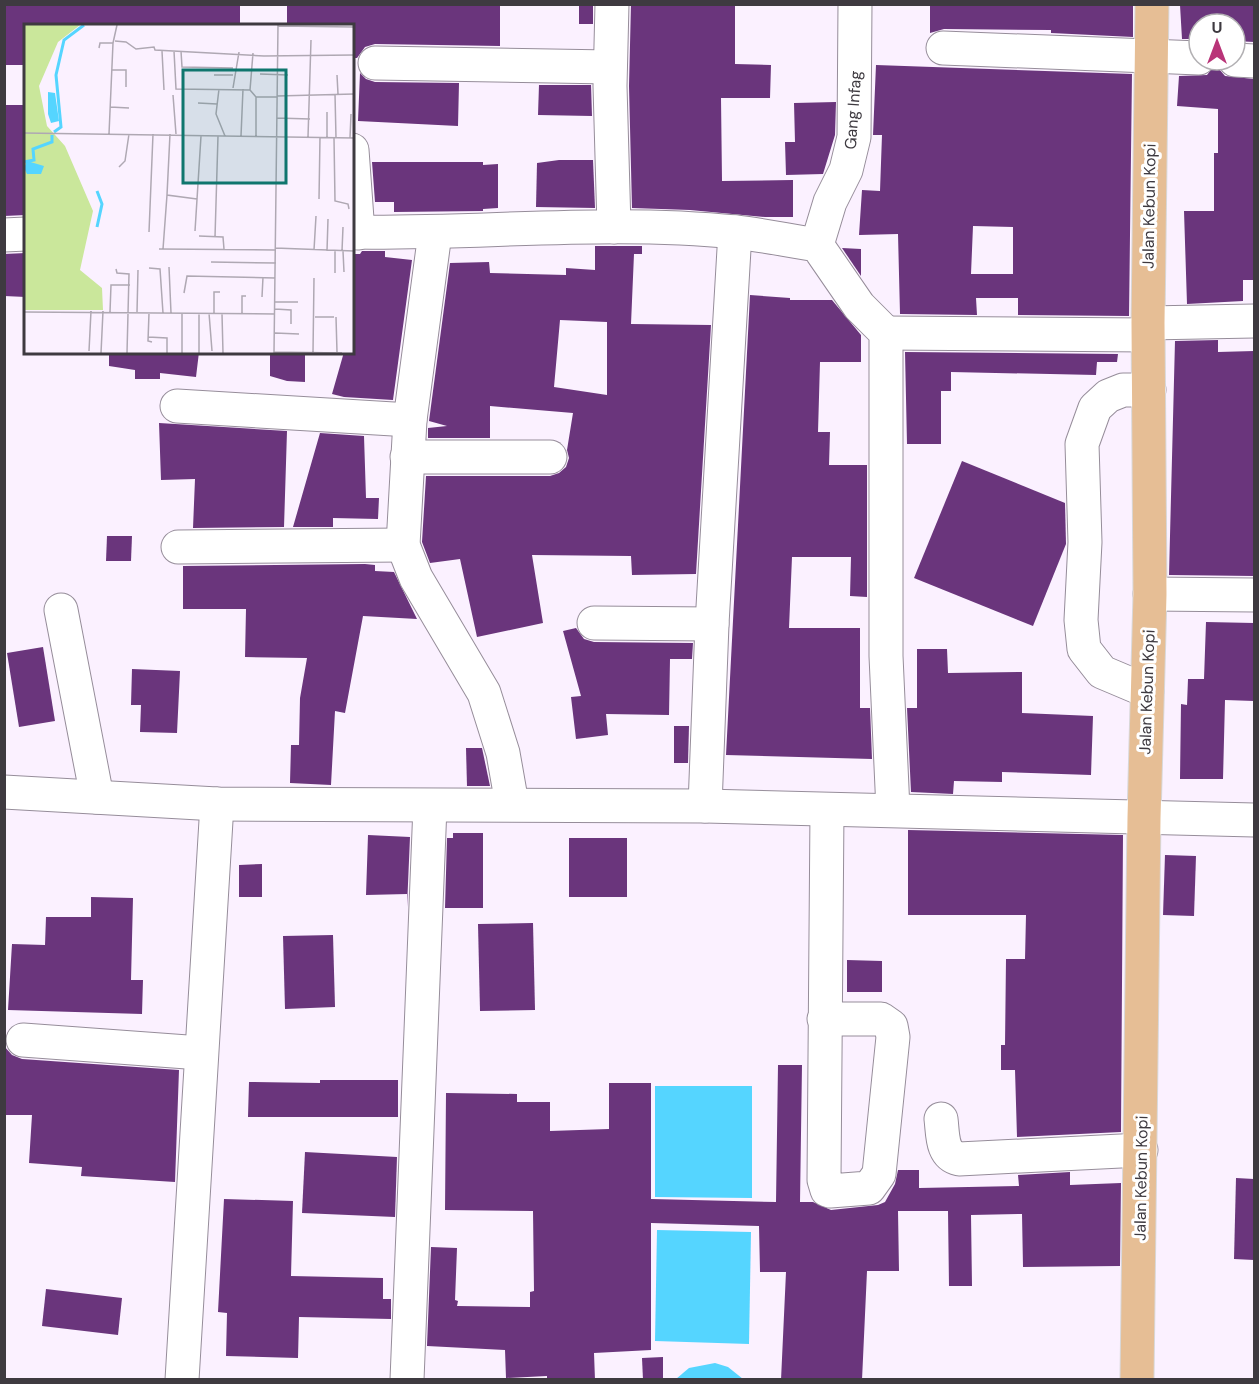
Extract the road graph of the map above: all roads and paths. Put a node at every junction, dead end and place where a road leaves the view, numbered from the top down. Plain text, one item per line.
1 (612, 4) edge
2 (855, 4) edge
3 (1152, 4) edge
4 (943, 48) dead end
5 (1151, 56) junction
6 (1187, 58) edge
7 (375, 63) dead end
8 (610, 66) junction
9 (354, 205) edge
10 (614, 227) junction
11 (355, 232) edge
12 (735, 232) junction
13 (435, 233) junction
14 (24, 234) edge
15 (4, 235) edge
16 (817, 245) junction
17 (1254, 321) edge
18 (1148, 329) junction
19 (886, 333) junction
20 (1149, 390) junction
21 (177, 406) dead end
22 (410, 420) junction
23 (407, 457) junction
24 (550, 457) dead end
25 (403, 545) junction
26 (178, 547) dead end
27 (1150, 594) junction
28 (1254, 595) edge
29 (61, 610) dead end
30 (594, 622) dead end
31 (712, 624) junction
32 (1147, 691) junction
33 (4, 792) edge
34 (96, 797) junction
35 (217, 804) junction
36 (512, 804) junction
37 (430, 806) junction
38 (705, 806) junction
39 (827, 810) junction
40 (893, 810) junction
41 (1144, 818) junction
42 (1254, 820) edge
43 (824, 1019) junction
44 (23, 1040) dead end
45 (201, 1053) junction
46 (941, 1119) dead end
47 (1142, 1150) junction
48 (182, 1380) edge
49 (407, 1380) edge
50 (1137, 1380) edge

1 - 8 street
2 - 16 street, Gang Infag
3 - 5 main road, Jalan Kebun Kopi
4 - 5 street
5 - 6 street
5 - 18 main road, Jalan Kebun Kopi
7 - 8 street
8 - 10 street
9 - 11 street
10 - 12 street
10 - 13 street
11 - 13 street
12 - 16 street
12 - 31 street
13 - 22 street
14 - 15 street
16 - 19 street
17 - 18 street
18 - 19 street
18 - 20 main road, Jalan Kebun Kopi
19 - 40 street
20 - 27 main road, Jalan Kebun Kopi
20 - 32 street
21 - 22 street
22 - 23 street
23 - 24 street
23 - 25 street
25 - 26 street
25 - 36 street
27 - 28 street
27 - 32 main road, Jalan Kebun Kopi
29 - 34 street
30 - 31 street
31 - 38 street
32 - 41 main road, Jalan Kebun Kopi
33 - 34 street
34 - 35 street
35 - 37 street
35 - 45 street
36 - 37 street
36 - 38 street
37 - 49 street
38 - 39 street
39 - 40 street
39 - 43 street
40 - 41 street
41 - 42 street
41 - 47 main road, Jalan Kebun Kopi
43 - 43 street
44 - 45 street
45 - 48 street
46 - 47 street
47 - 50 main road, Jalan Kebun Kopi

